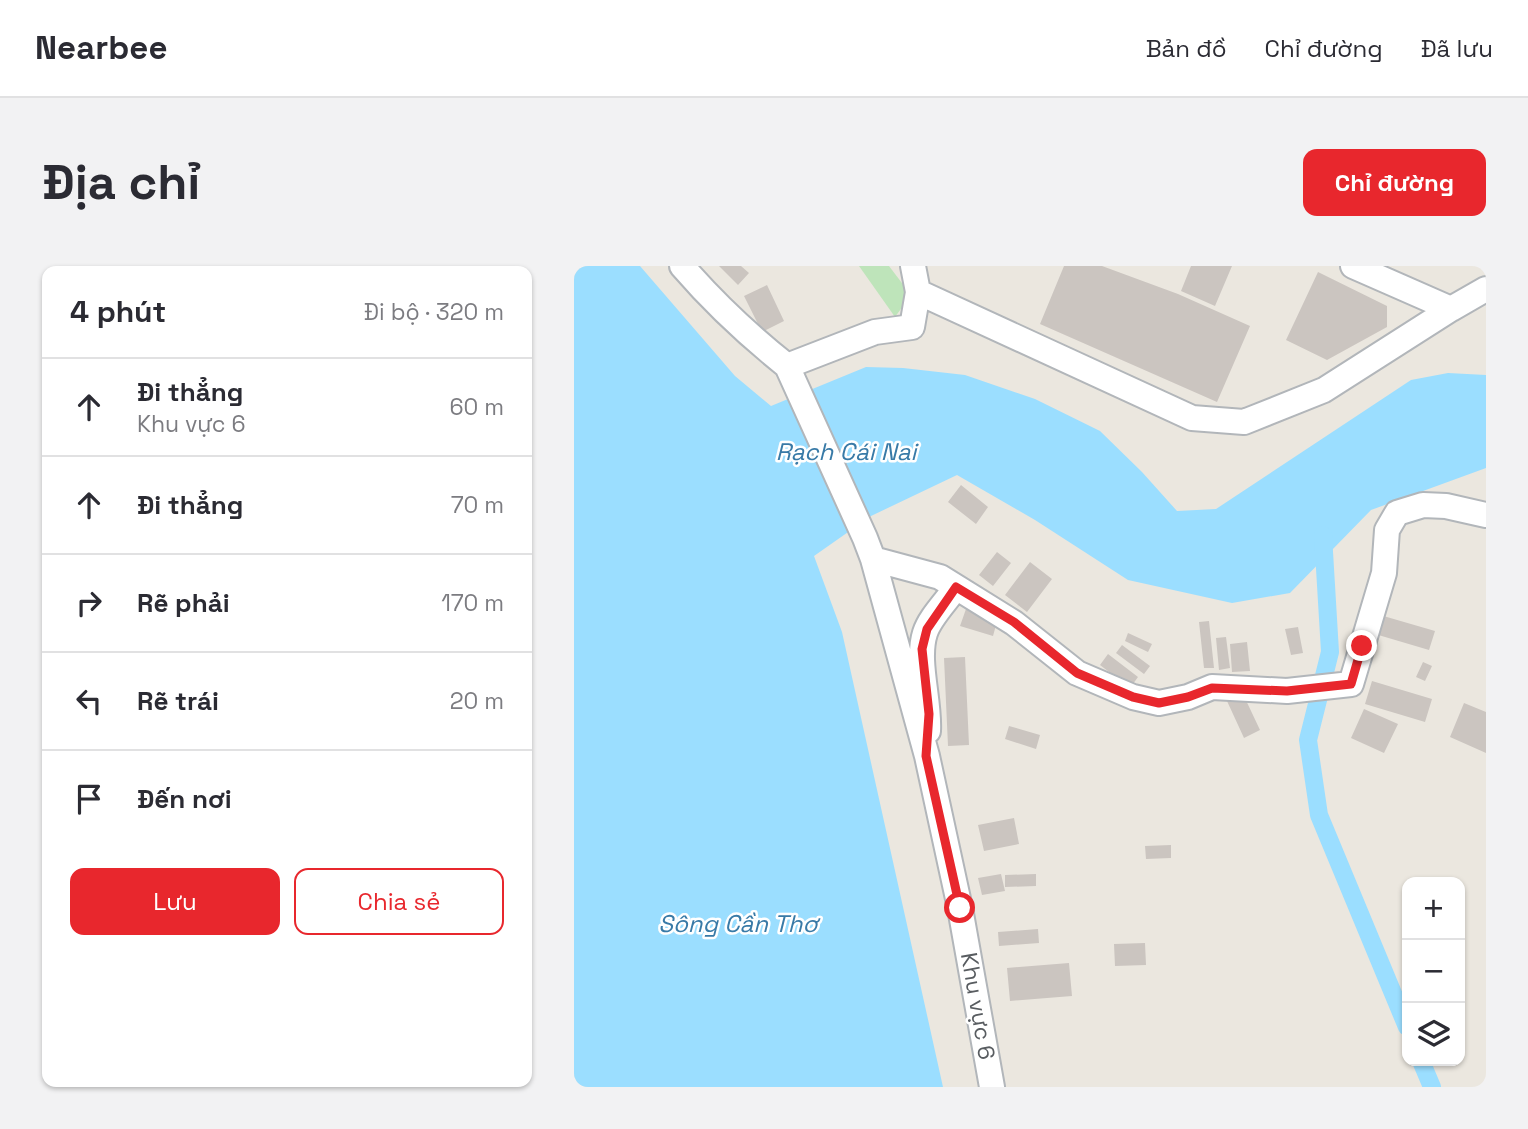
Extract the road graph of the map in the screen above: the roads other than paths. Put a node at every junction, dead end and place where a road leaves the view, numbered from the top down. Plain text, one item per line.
1 (913, 266) edge
2 (1353, 266) edge
3 (686, 271) edge
4 (1486, 289) edge
5 (918, 292) junction
6 (1451, 309) junction
7 (787, 366) junction
8 (1486, 515) edge
9 (869, 549) junction
10 (956, 587) junction
11 (926, 756) junction
12 (992, 1087) edge

1 - 5 street
2 - 6 street
3 - 7 street
4 - 6 street
5 - 6 street
5 - 7 street
7 - 9 street, Khu vực 6
8 - 10 street
9 - 10 street
9 - 11 street, Khu vực 6
10 - 11 street
11 - 12 street, Khu vực 6

